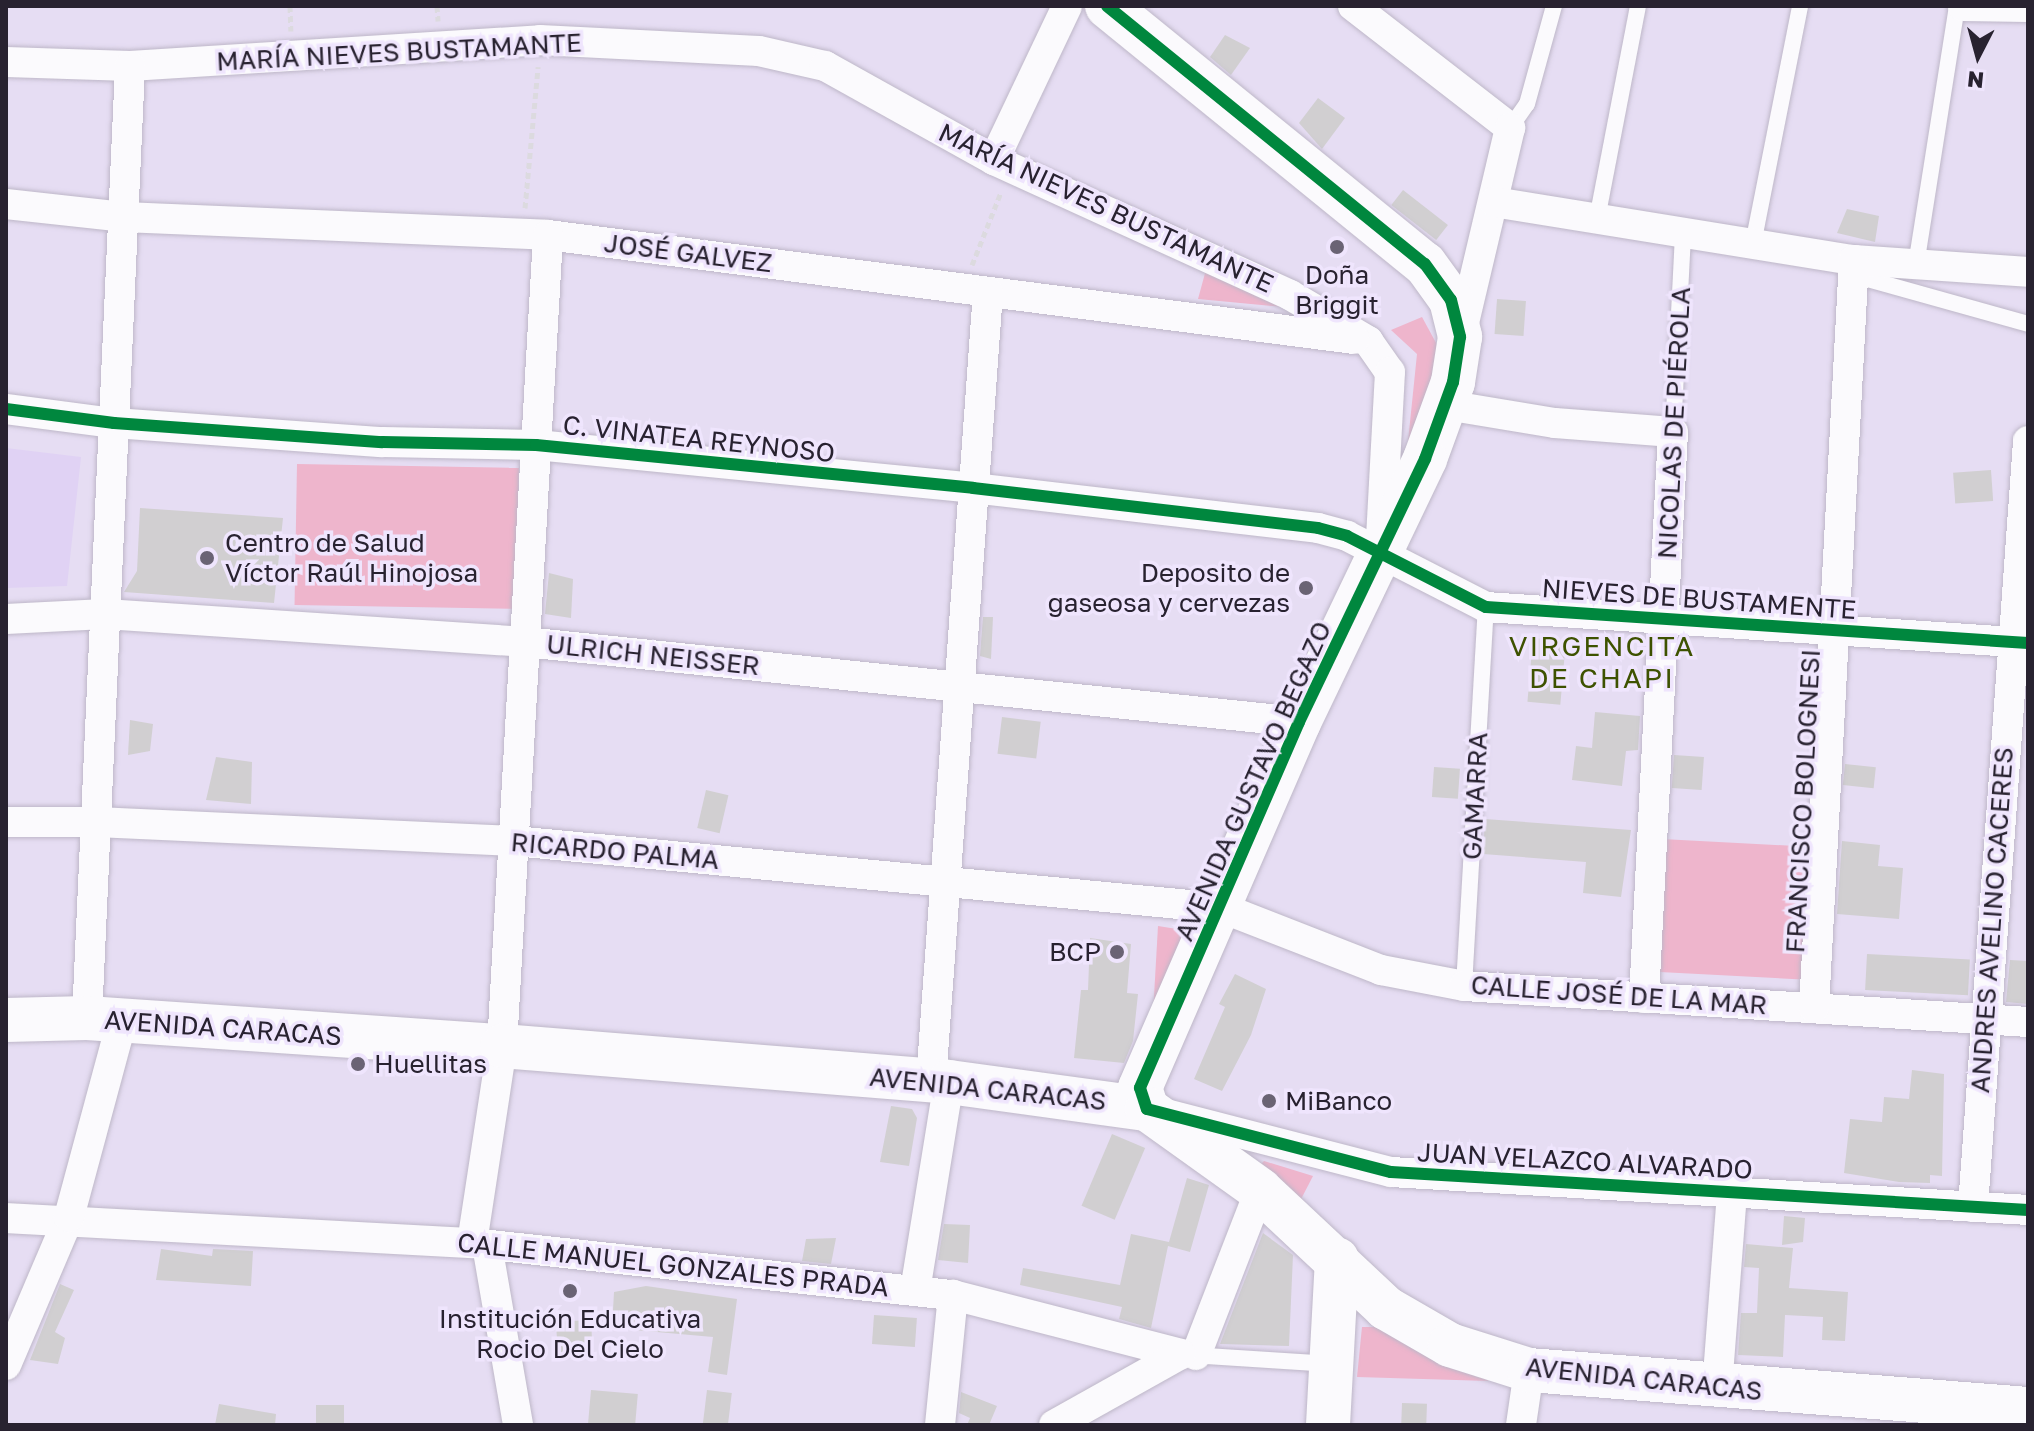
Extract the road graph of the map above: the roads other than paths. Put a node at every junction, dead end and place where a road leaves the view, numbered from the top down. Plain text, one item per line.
1 (1067, 6) edge
2 (1107, 6) edge
3 (1353, 6) edge
4 (1554, 6) edge
5 (1638, 6) edge
6 (1800, 6) edge
7 (1957, 6) edge
8 (1963, 6) edge
9 (2028, 7) edge
10 (6, 62) edge
11 (130, 66) junction
12 (1510, 128) junction
13 (1002, 164) junction
14 (1494, 202) junction
15 (6, 204) edge
16 (123, 217) junction
17 (1597, 219) junction
18 (1683, 232) junction
19 (535, 234) junction
20 (1753, 244) junction
21 (1916, 265) junction
22 (1853, 268) junction
23 (2028, 272) edge
24 (975, 290) junction
25 (2028, 324) edge
26 (1460, 337) junction
27 (1368, 341) junction
28 (1446, 405) junction
29 (6, 409) edge
30 (114, 423) junction
31 (1673, 432) junction
32 (2028, 441) edge
33 (536, 445) junction
34 (973, 488) junction
35 (1380, 554) junction
36 (1486, 607) junction
37 (105, 614) junction
38 (6, 619) edge
39 (1664, 619) junction
40 (1834, 630) junction
41 (525, 642) junction
42 (2019, 643) edge
43 (959, 686) junction
44 (1299, 722) junction
45 (6, 822) edge
46 (96, 822) junction
47 (514, 841) junction
48 (945, 882) junction
49 (1222, 908) junction
50 (1464, 986) junction
51 (1644, 998) junction
52 (1814, 1008) junction
53 (105, 1019) junction
54 (1985, 1019) junction
55 (6, 1020) edge
56 (2028, 1022) edge
57 (502, 1046) junction
58 (940, 1081) junction
59 (1147, 1109) junction
60 (1260, 1190) junction
61 (1732, 1192) junction
62 (1973, 1207) junction
63 (2028, 1210) edge
64 (69, 1217) junction
65 (6, 1218) edge
66 (480, 1244) junction
67 (1337, 1259) junction
68 (915, 1291) junction
69 (953, 1295) junction
70 (1189, 1355) junction
71 (1333, 1364) junction
72 (6, 1365) edge
73 (1529, 1370) junction
74 (1715, 1407) edge
75 (2028, 1409) edge
76 (1910, 1414) edge
77 (518, 1425) edge
78 (940, 1425) edge
79 (1054, 1425) edge
80 (1328, 1425) edge
81 (1521, 1425) edge

1 - 13 street
2 - 26 main road
3 - 12 street
4 - 12 lane
5 - 17 lane
6 - 20 lane
7 - 21 lane
8 - 9 street
10 - 11 street, MARÍA NIEVES BUSTAMANTE
11 - 13 street, MARÍA NIEVES BUSTAMANTE
11 - 16 street
12 - 14 street
13 - 27 street, MARÍA NIEVES BUSTAMANTE
14 - 17 street
14 - 26 street
15 - 16 street, JOSÉ GALVEZ
16 - 19 street, JOSÉ GALVEZ
16 - 30 street
17 - 18 street
18 - 20 street
18 - 31 lane, NICOLAS DE PIÉROLA
19 - 24 street, JOSÉ GALVEZ
19 - 33 street
20 - 22 street
21 - 22 street
21 - 23 street
22 - 25 lane
22 - 40 street, FRANCISCO BOLOGNESI
24 - 27 street, JOSÉ GALVEZ
24 - 34 street
26 - 28 main road, AVENIDA GUSTAVO BEGAZO
27 - 35 street, MARÍA NIEVES BUSTAMANTE
28 - 31 street
28 - 35 main road, AVENIDA GUSTAVO BEGAZO
29 - 30 street, C. VINATEA REYNOSO
30 - 33 street, C. VINATEA REYNOSO
30 - 37 street
31 - 39 street, NICOLAS DE PIÉROLA
32 - 42 street, ANDRES AVELINO CACERES
33 - 34 street, C. VINATEA REYNOSO
33 - 41 street
34 - 35 street, C. VINATEA REYNOSO
34 - 43 street
35 - 36 street, NIEVES DE BUSTAMENTE
35 - 44 main road, AVENIDA GUSTAVO BEGAZO
36 - 39 street, NIEVES DE BUSTAMENTE
36 - 50 lane, GAMARRA
37 - 38 street, ULRICH NEISSER
37 - 41 street, ULRICH NEISSER
37 - 46 street
39 - 40 street, NIEVES DE BUSTAMENTE
39 - 51 street, NICOLAS DE PIÉROLA
40 - 42 street, NIEVES DE BUSTAMENTE
40 - 52 street, FRANCISCO BOLOGNESI
41 - 43 street, ULRICH NEISSER
41 - 47 street
42 - 54 street, ANDRES AVELINO CACERES
43 - 44 street, ULRICH NEISSER
43 - 48 street
44 - 49 main road, AVENIDA GUSTAVO BEGAZO
45 - 46 street, RICARDO PALMA
46 - 47 street, RICARDO PALMA
46 - 53 street
47 - 48 street, RICARDO PALMA
47 - 57 street
48 - 49 street, RICARDO PALMA
48 - 58 street
49 - 50 street, CALLE JOSÉ DE LA MAR
49 - 59 main road, AVENIDA GUSTAVO BEGAZO
50 - 51 street, CALLE JOSÉ DE LA MAR
51 - 52 street, CALLE JOSÉ DE LA MAR
52 - 54 street, CALLE JOSÉ DE LA MAR
53 - 55 main road, AVENIDA CARACAS
53 - 57 main road, AVENIDA CARACAS
53 - 64 street
54 - 56 street, CALLE JOSÉ DE LA MAR
54 - 62 street, ANDRES AVELINO CACERES
57 - 58 main road, AVENIDA CARACAS
57 - 66 street
58 - 59 main road, AVENIDA CARACAS
58 - 68 street
59 - 60 main road, AVENIDA CARACAS
59 - 61 street, JUAN VELAZCO ALVARADO
60 - 67 main road, AVENIDA CARACAS
60 - 70 street
61 - 62 street, JUAN VELAZCO ALVARADO
61 - 74 street
62 - 63 street, JUAN VELAZCO ALVARADO
64 - 65 street, CALLE MANUEL GONZALES PRADA
64 - 66 street, CALLE MANUEL GONZALES PRADA
64 - 72 street
66 - 68 street, CALLE MANUEL GONZALES PRADA
66 - 77 street
67 - 71 main road
67 - 73 main road, AVENIDA CARACAS
68 - 69 street, CALLE MANUEL GONZALES PRADA
69 - 70 street, CALLE MANUEL GONZALES PRADA
69 - 78 street
70 - 71 lane, CALLE MANUEL GONZALES PRADA
70 - 79 street
71 - 80 main road
73 - 74 main road, AVENIDA CARACAS
73 - 81 street
74 - 76 main road, AVENIDA CARACAS
75 - 76 main road, AVENIDA CARACAS

